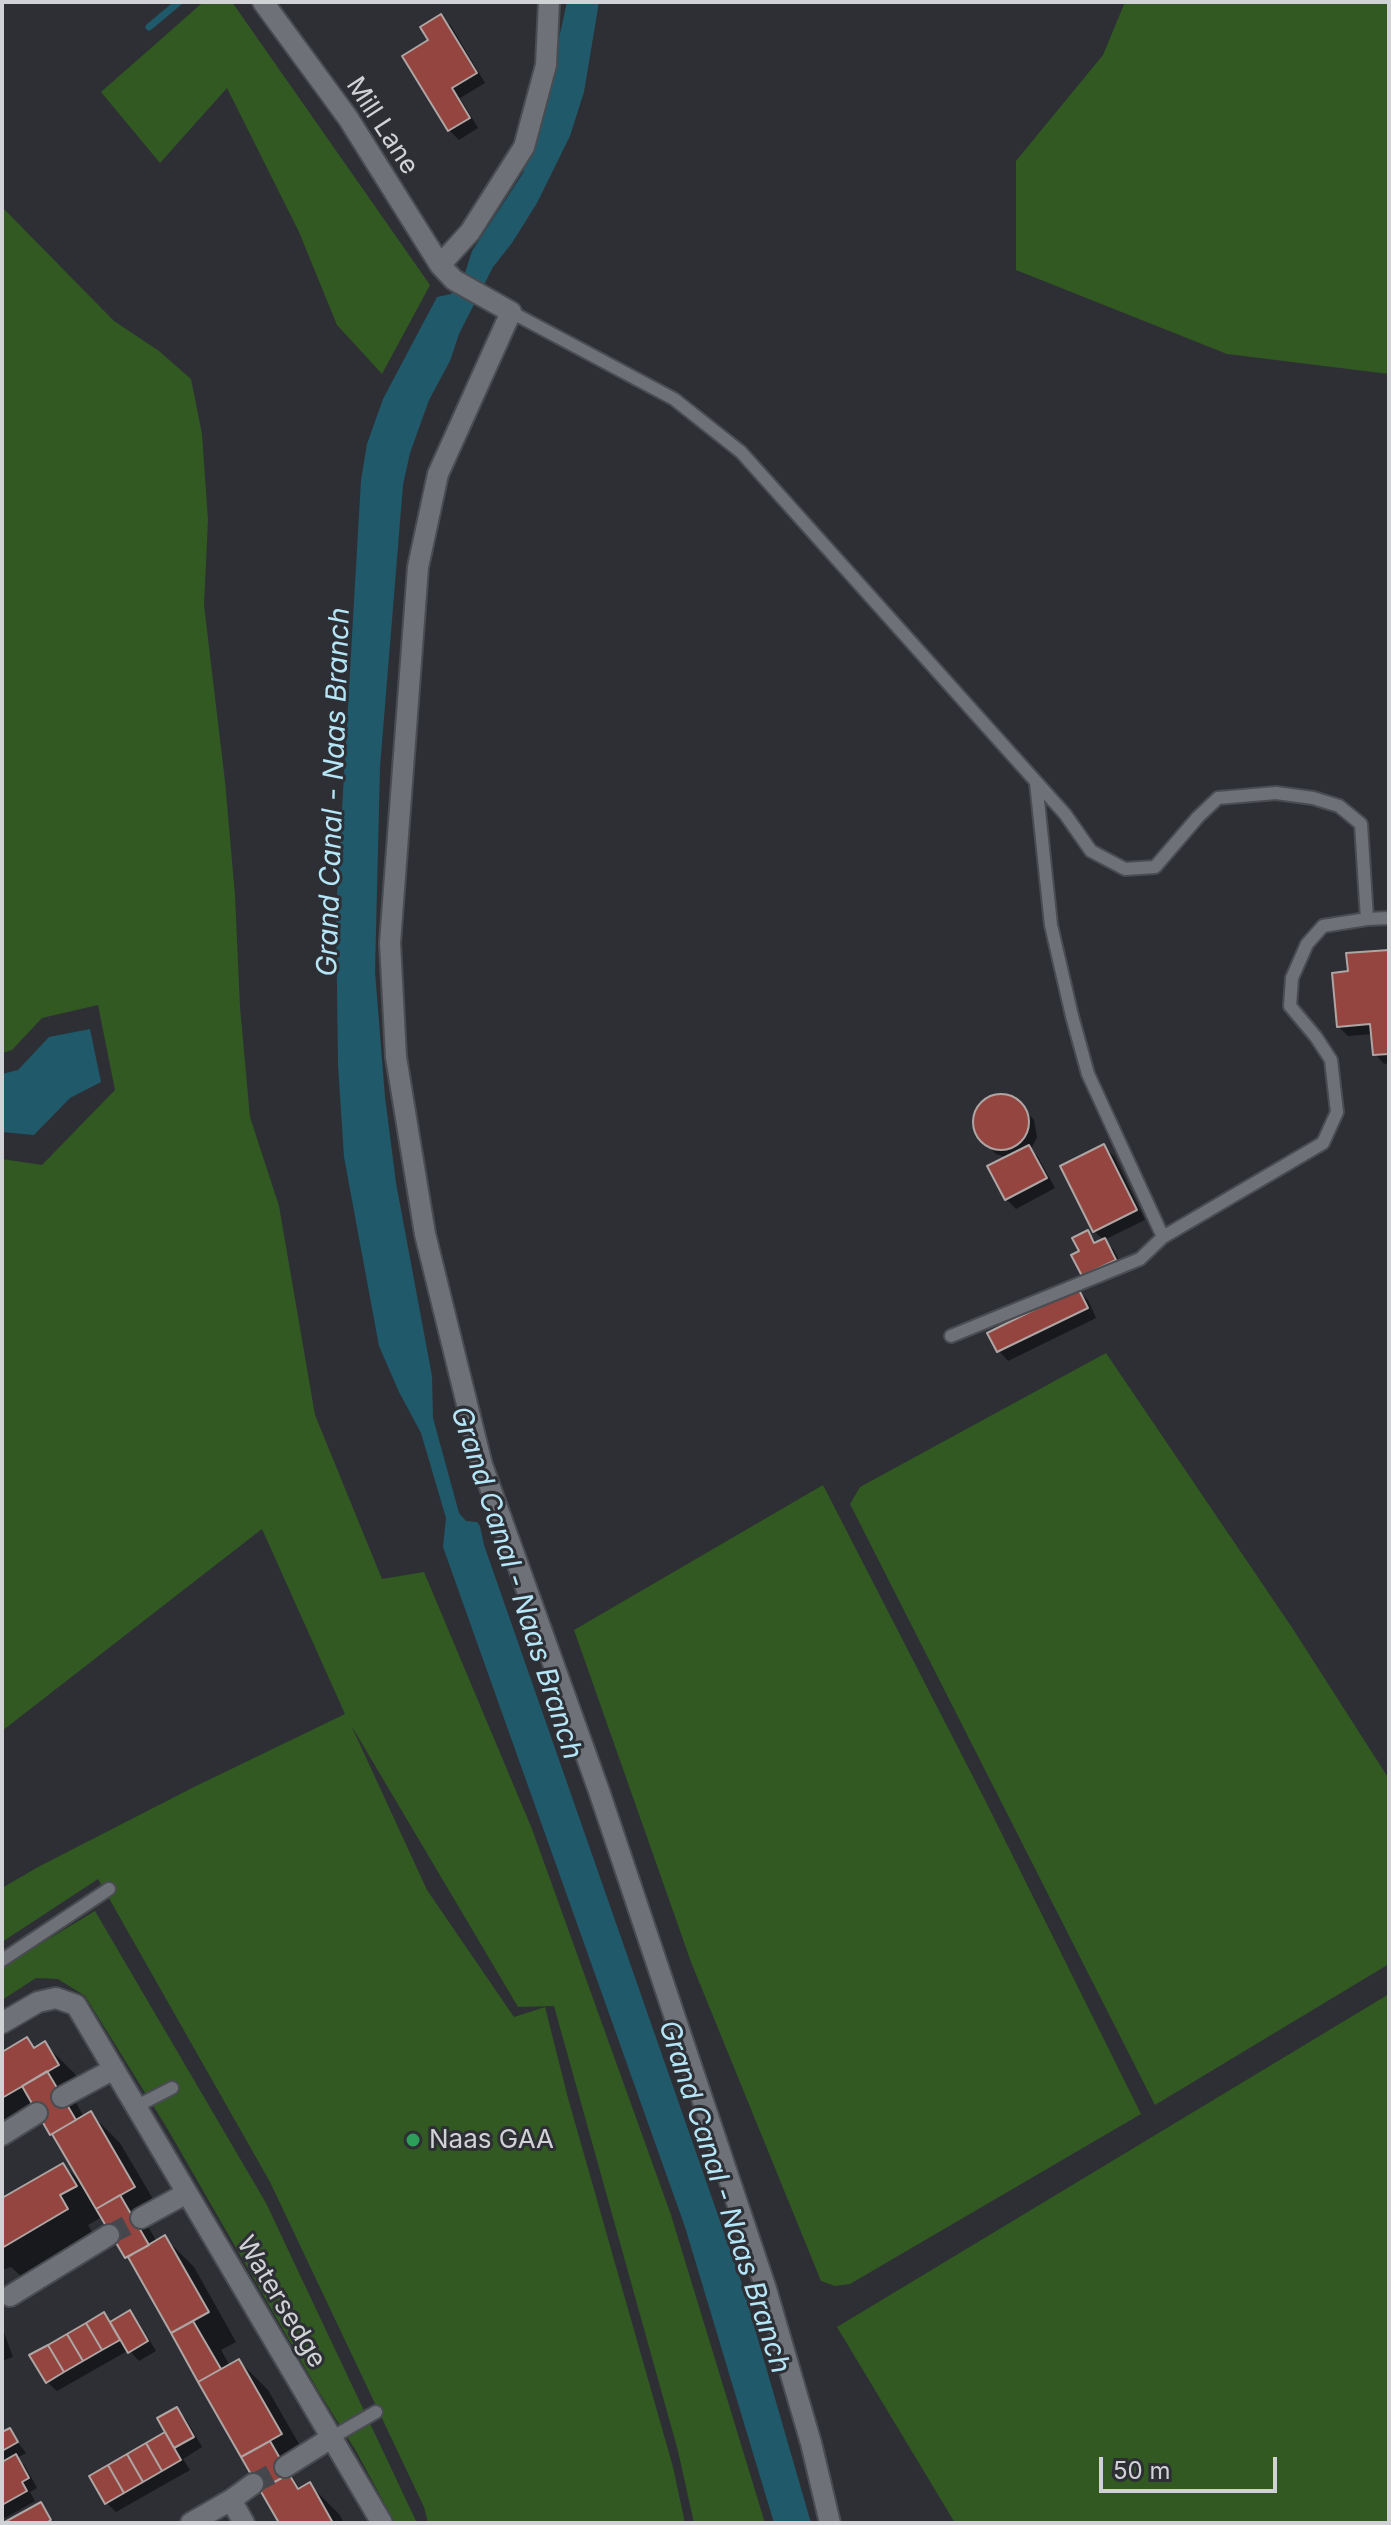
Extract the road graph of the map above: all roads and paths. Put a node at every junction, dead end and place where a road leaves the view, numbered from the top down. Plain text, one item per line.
1 (263, 2) edge
2 (549, 2) edge
3 (447, 273) junction
4 (511, 312) junction
5 (1036, 781) junction
6 (1389, 918) edge
7 (1367, 919) junction
8 (1163, 1237) junction
9 (951, 1336) dead end
10 (109, 1889) dead end
11 (2, 1960) edge
12 (2, 2023) edge
13 (114, 2069) junction
14 (172, 2088) dead end
15 (62, 2097) dead end
16 (137, 2106) junction
17 (37, 2113) dead end
18 (2, 2135) edge
19 (187, 2193) junction
20 (141, 2218) tunnel mouth
21 (109, 2235) tunnel mouth
22 (10, 2296) dead end
23 (376, 2412) dead end
24 (331, 2438) junction
25 (285, 2467) tunnel mouth
26 (253, 2484) tunnel mouth
27 (231, 2500) junction
28 (191, 2523) edge
29 (244, 2523) edge
30 (382, 2523) edge
31 (830, 2523) edge

1 - 3 street, Mill Lane
2 - 3 street
3 - 4 street
4 - 5 lane
4 - 31 street
5 - 7 lane
5 - 8 lane
6 - 7 lane
7 - 8 lane
8 - 9 lane
10 - 11 lane
12 - 13 street, Watersedge
13 - 15 street
13 - 16 street, Watersedge
14 - 16 lane
16 - 19 street, Watersedge
17 - 18 street
19 - 20 street
19 - 24 street, Watersedge
21 - 22 street
23 - 24 lane
24 - 25 street
24 - 30 street, Watersedge
26 - 27 street
27 - 28 street
27 - 29 street

